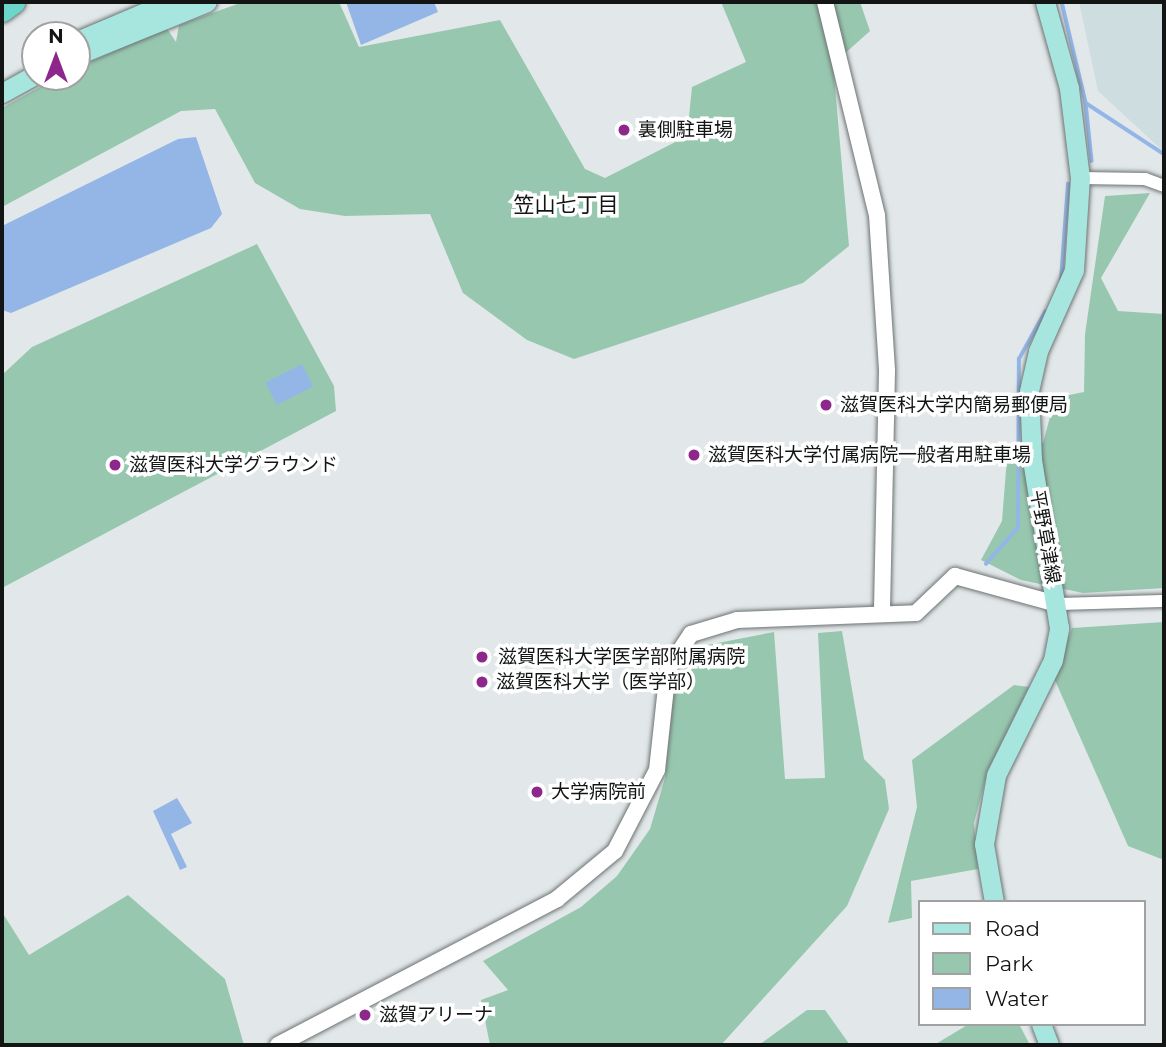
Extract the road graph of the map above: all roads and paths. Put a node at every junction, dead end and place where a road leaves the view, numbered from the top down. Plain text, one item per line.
1 (13, 2) edge
2 (169, 2) edge
3 (206, 2) edge
4 (825, 2) edge
5 (1045, 2) edge
6 (2, 10) edge
7 (91, 35) edge
8 (91, 49) edge
9 (21, 68) edge
10 (2, 78) edge
11 (21, 83) edge
12 (2, 93) edge
13 (1080, 178) junction
14 (1164, 186) edge
15 (1164, 601) edge
16 (1056, 604) junction
17 (882, 612) junction
18 (994, 900) edge
19 (1042, 1026) edge
20 (278, 1045) edge
21 (1049, 1045) edge

1 - 6 highway
2 - 7 main road
3 - 8 main road
4 - 17 street
5 - 13 main road, 平野草津線
9 - 10 main road
11 - 12 main road
13 - 14 street
13 - 16 main road, 平野草津線
15 - 16 street
16 - 17 street
16 - 18 main road, 平野草津線
17 - 20 street
19 - 21 main road

